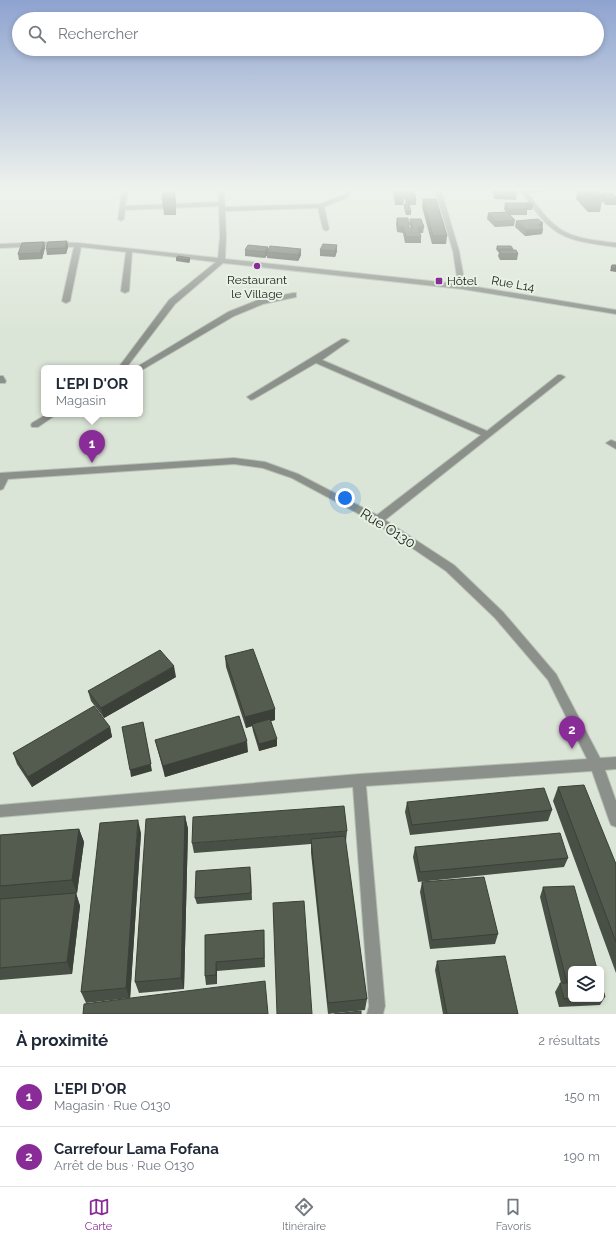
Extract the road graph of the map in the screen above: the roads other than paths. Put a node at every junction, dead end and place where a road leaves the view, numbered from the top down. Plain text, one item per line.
1 (221, 237) edge
2 (452, 237) edge
3 (570, 237) edge
4 (78, 245) junction
5 (616, 245) edge
6 (0, 246) edge
7 (129, 250) junction
8 (221, 261) junction
9 (462, 287) junction
10 (125, 291) dead end
11 (294, 295) dead end
12 (66, 301) dead end
13 (616, 312) edge
14 (344, 341) dead end
15 (316, 360) junction
16 (124, 365) edge
17 (143, 366) edge
18 (561, 377) dead end
19 (251, 397) dead end
20 (48, 417) edge
21 (35, 425) dead end
22 (487, 434) junction
23 (2, 476) edge
24 (0, 487) edge
25 (378, 520) junction
26 (616, 763) edge
27 (596, 764) junction
28 (359, 780) junction
29 (0, 811) edge
30 (616, 820) edge
31 (375, 1014) edge

1 - 8 street
2 - 9 street
3 - 5 street
4 - 6 street, Rue L14
4 - 7 street, Rue L14
4 - 12 street
7 - 8 street, Rue L14
7 - 10 street
8 - 9 street, Rue L14
8 - 16 street
9 - 13 street, Rue L14
11 - 17 street
14 - 15 street
15 - 19 street
15 - 22 street
18 - 22 street
20 - 21 street
22 - 25 street
23 - 24 street
23 - 25 street, Rue O130
25 - 27 street, Rue O130
26 - 27 street
27 - 28 street
27 - 30 street, Rue O130
28 - 29 street
28 - 31 street

